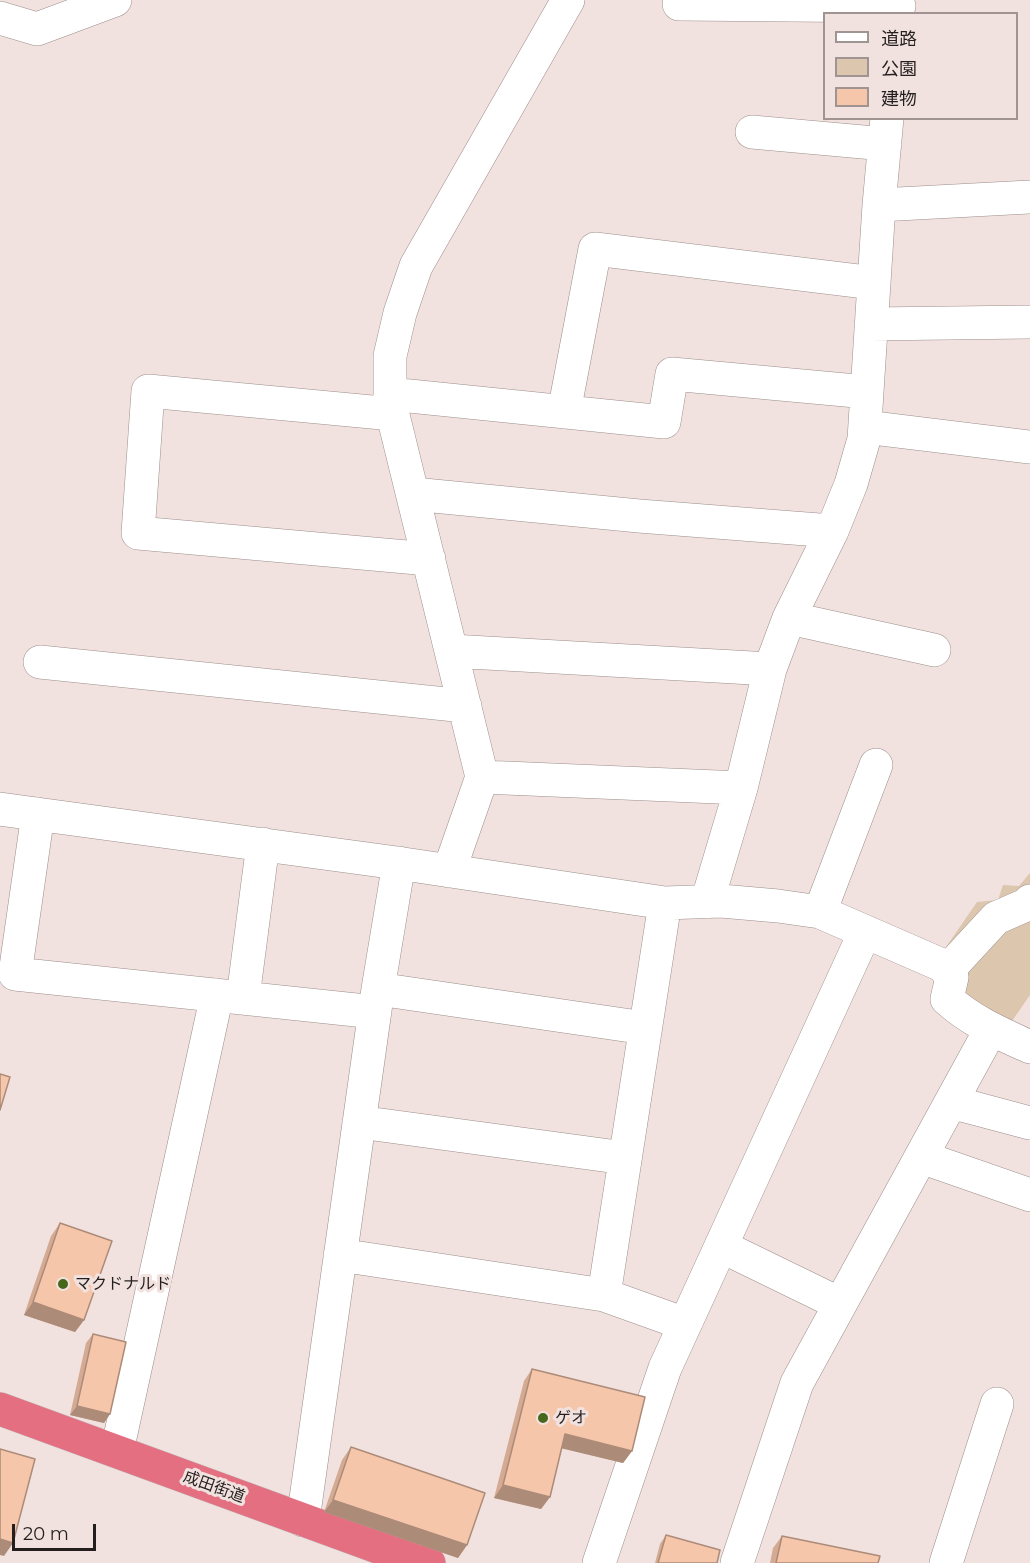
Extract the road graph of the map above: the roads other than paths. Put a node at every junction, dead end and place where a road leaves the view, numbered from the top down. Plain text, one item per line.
1 (115, 0) edge
2 (568, 0) edge
3 (679, 4) dead end
4 (899, 7) edge
5 (0, 18) edge
6 (886, 131) edge
7 (752, 132) dead end
8 (1030, 197) edge
9 (879, 205) junction
10 (874, 283) junction
11 (1030, 322) edge
12 (871, 324) junction
13 (867, 392) junction
14 (392, 404) junction
15 (564, 412) junction
16 (865, 427) junction
17 (1030, 447) edge
18 (413, 494) junction
19 (832, 531) junction
20 (429, 560) junction
21 (789, 618) junction
22 (934, 650) dead end
23 (451, 651) junction
24 (40, 662) dead end
25 (770, 669) junction
26 (465, 706) junction
27 (876, 765) dead end
28 (482, 777) junction
29 (741, 788) junction
30 (0, 809) edge
31 (38, 814) junction
32 (262, 844) junction
33 (399, 863) junction
34 (449, 871) junction
35 (1030, 900) edge
36 (706, 902) junction
37 (665, 903) junction
38 (820, 912) junction
39 (865, 932) junction
40 (947, 971) junction
41 (230, 996) junction
42 (377, 1001) junction
43 (645, 1028) junction
44 (991, 1029) junction
45 (1030, 1047) edge
46 (951, 1102) junction
47 (359, 1122) junction
48 (1030, 1123) edge
49 (921, 1157) junction
50 (626, 1158) junction
51 (1030, 1195) edge
52 (721, 1246) junction
53 (340, 1255) junction
54 (604, 1295) junction
55 (840, 1304) junction
56 (685, 1324) junction
57 (997, 1404) dead end
58 (0, 1409) edge
59 (117, 1451) junction
60 (303, 1520) junction
61 (429, 1563) edge
62 (599, 1563) edge
63 (737, 1563) edge
64 (946, 1563) edge

1 - 5 street
2 - 14 street
3 - 4 street
6 - 7 street
6 - 9 street
8 - 9 street
9 - 10 street
10 - 12 street
10 - 15 street
11 - 12 street
12 - 13 street
13 - 15 street
13 - 16 street
14 - 15 street
14 - 18 street
14 - 20 street
16 - 17 street
16 - 19 street
18 - 19 street
18 - 20 street
19 - 21 street
20 - 23 street
21 - 22 street
21 - 25 street
23 - 25 street
23 - 26 street
24 - 26 street
25 - 29 street
26 - 28 street
27 - 38 street
28 - 29 street
28 - 34 street
29 - 36 street
30 - 31 street
31 - 32 street
31 - 41 street
32 - 33 street
32 - 41 street
33 - 34 street
33 - 42 street
34 - 37 street
35 - 40 street
36 - 37 street
36 - 38 street
37 - 43 street
38 - 39 street
39 - 40 street
39 - 52 street
40 - 44 street
41 - 42 street
41 - 59 street
42 - 43 street
42 - 47 street
43 - 50 street
44 - 45 street
44 - 46 street
46 - 48 street
46 - 49 street
47 - 50 street
47 - 53 street
49 - 51 street
49 - 55 street
50 - 54 street
52 - 55 street
52 - 56 street
53 - 54 street
53 - 60 street
54 - 56 street
55 - 63 street
56 - 62 street
57 - 64 street
58 - 59 highway, 成田街道
59 - 60 highway, 成田街道
60 - 61 highway, 成田街道

